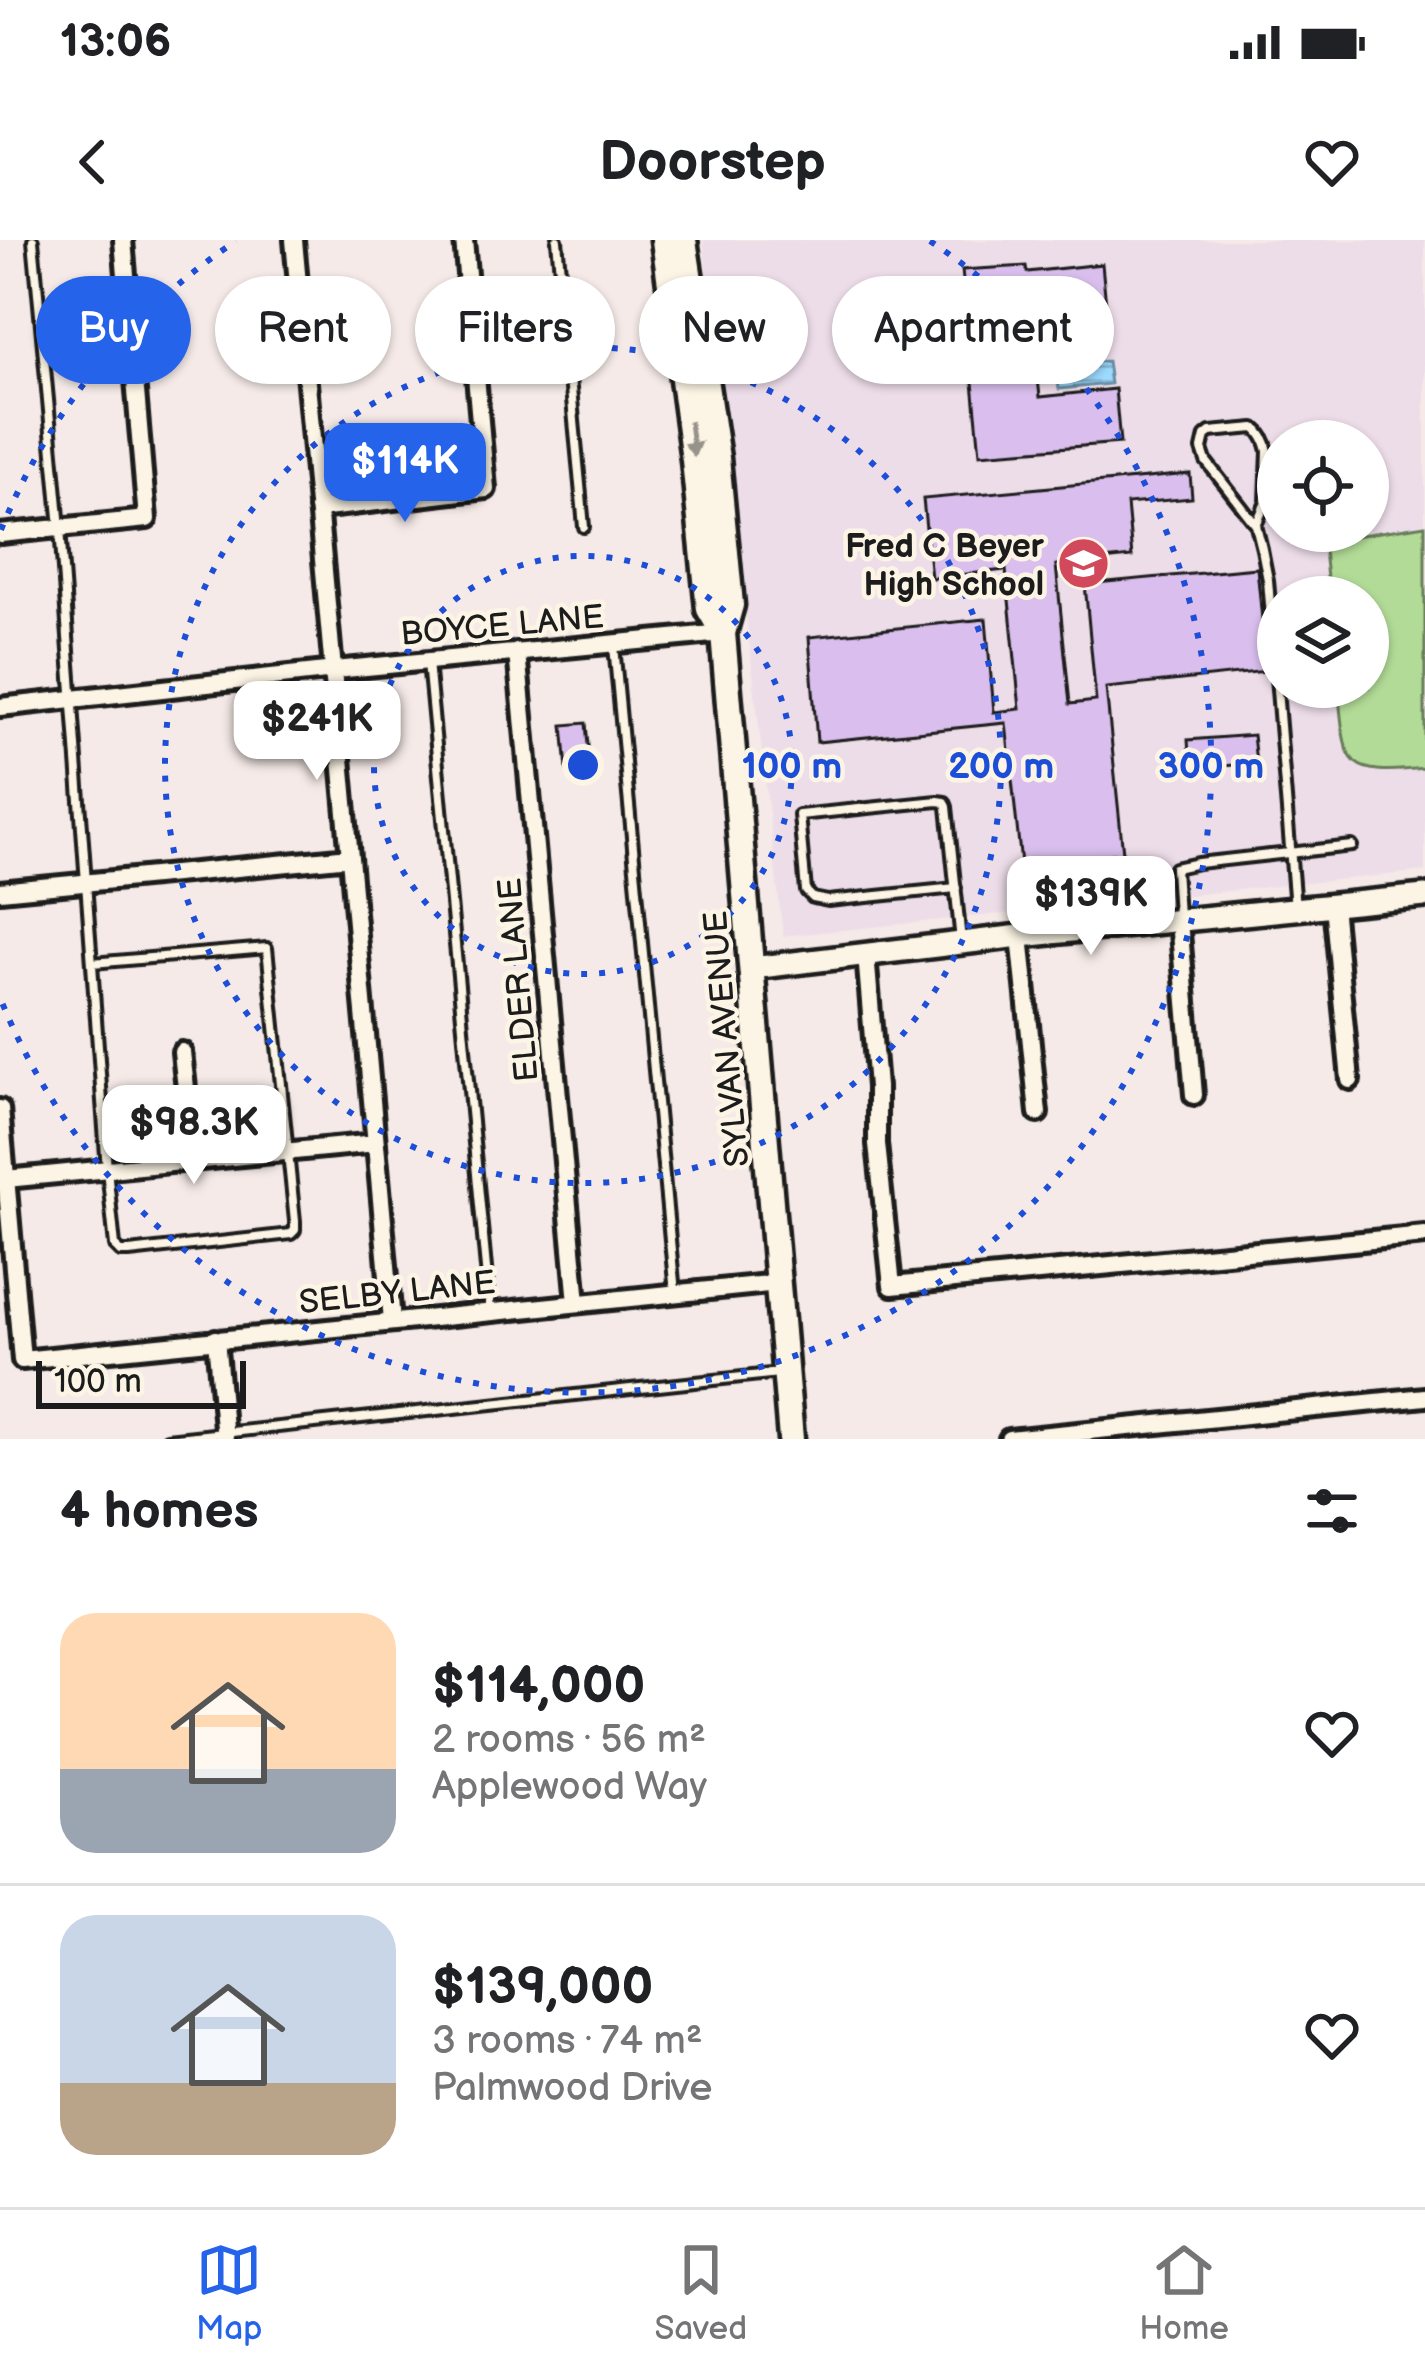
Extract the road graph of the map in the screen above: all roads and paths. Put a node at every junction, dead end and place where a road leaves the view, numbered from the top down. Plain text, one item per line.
1 (33, 240) edge
2 (123, 240) edge
3 (294, 240) edge
4 (464, 240) edge
5 (557, 240) edge
6 (664, 240) edge
7 (684, 240) edge
8 (318, 508) junction
9 (1256, 525) junction
10 (584, 526) dead end
11 (60, 528) junction
12 (0, 534) edge
13 (723, 633) junction
14 (614, 645) junction
15 (517, 652) junction
16 (428, 661) junction
17 (335, 670) junction
18 (73, 700) junction
19 (0, 707) edge
20 (1352, 846) dead end
21 (1290, 854) junction
22 (350, 857) junction
23 (87, 883) junction
24 (956, 888) junction
25 (0, 891) edge
26 (1425, 896) edge
27 (1333, 905) junction
28 (1295, 909) junction
29 (1179, 921) junction
30 (1020, 936) junction
31 (961, 943) junction
32 (866, 954) junction
33 (92, 963) junction
34 (752, 968) junction
35 (182, 1052) dead end
36 (1350, 1080) dead end
37 (1194, 1095) dead end
38 (0, 1109) edge
39 (1038, 1113) dead end
40 (376, 1143) junction
41 (287, 1151) junction
42 (194, 1161) junction
43 (107, 1169) junction
44 (6, 1179) junction
45 (1425, 1235) edge
46 (778, 1283) junction
47 (674, 1293) junction
48 (577, 1303) junction
49 (490, 1311) junction
50 (392, 1321) junction
51 (216, 1339) junction
52 (787, 1372) junction
53 (1425, 1397) edge
54 (225, 1436) edge
55 (167, 1439) edge
56 (791, 1439) edge
57 (1009, 1439) edge

1 - 11 lane
2 - 11 street
3 - 8 street
4 - 8 street
5 - 10 lane
6 -> 13 main road, SYLVAN AVENUE
7 - 13 main road, SYLVAN AVENUE
8 - 17 street
9 - 9 lane
9 - 21 lane
11 - 12 street
11 - 18 lane
13 - 14 street, BOYCE LANE
13 - 34 main road, SYLVAN AVENUE
14 - 15 street, BOYCE LANE
14 - 47 lane
15 - 16 street, BOYCE LANE
15 - 48 street, ELDER LANE
16 - 17 street, BOYCE LANE
16 - 49 lane
17 - 18 street, BOYCE LANE
17 - 22 street
18 - 19 street, BOYCE LANE
18 - 23 lane
20 - 21 lane
21 - 28 lane
21 - 29 lane
22 - 23 street
22 - 40 street
23 - 25 street
23 - 33 lane
24 - 24 lane
24 - 31 lane
26 - 27 street
27 - 28 street
27 - 36 street
28 - 29 street
29 - 30 street
29 - 37 street
30 - 31 street
30 - 39 street
31 - 32 street
32 - 34 street
32 - 45 street
33 - 41 lane
33 - 43 lane
34 - 46 main road, SYLVAN AVENUE
35 - 42 street
38 - 44 street
40 - 41 street
40 - 50 street
41 - 42 street
41 - 43 lane
42 - 43 street
43 - 44 street
44 - 51 street, SELBY LANE
46 - 47 street, SELBY LANE
46 - 52 main road, SYLVAN AVENUE
47 - 48 street, SELBY LANE
48 - 49 street, SELBY LANE
49 - 50 street, SELBY LANE
50 - 51 street, SELBY LANE
51 - 54 street
52 - 54 lane
52 - 56 main road, SYLVAN AVENUE
53 - 57 street
54 - 55 lane

